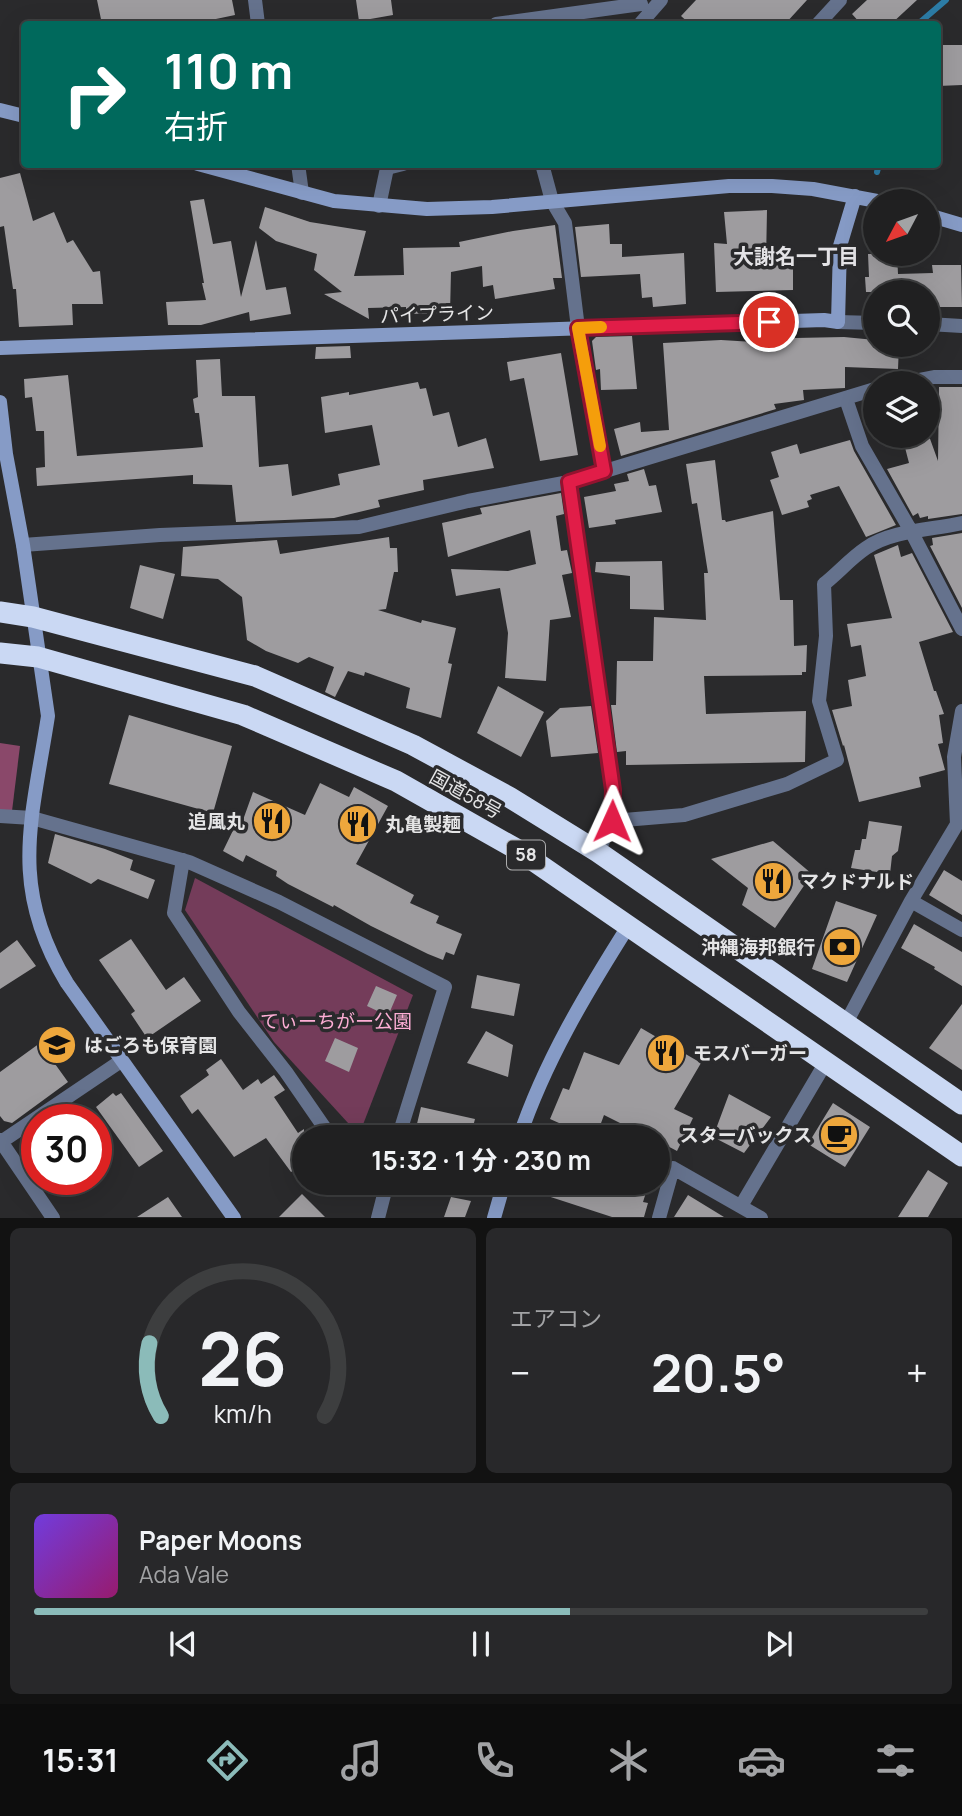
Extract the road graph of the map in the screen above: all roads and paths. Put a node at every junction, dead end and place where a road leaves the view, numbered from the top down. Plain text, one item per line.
1 (255, 0) edge
2 (661, 0) edge
3 (841, 0) edge
4 (641, 2) edge
5 (253, 21) edge
6 (516, 21) edge
7 (639, 21) edge
8 (642, 21) edge
9 (820, 21) edge
10 (0, 110) edge
11 (21, 115) edge
12 (212, 168) edge
13 (299, 168) edge
14 (387, 168) edge
15 (543, 168) edge
16 (302, 193) junction
17 (855, 196) junction
18 (863, 198) edge
19 (552, 201) junction
20 (379, 206) junction
21 (940, 219) edge
22 (962, 225) edge
23 (838, 322) junction
24 (863, 323) edge
25 (940, 325) edge
26 (962, 326) edge
27 (578, 328) junction
28 (0, 348) edge
29 (940, 377) edge
30 (962, 377) edge
31 (863, 391) edge
32 (846, 399) junction
33 (0, 402) edge
34 (604, 471) junction
35 (569, 482) junction
36 (962, 523) edge
37 (911, 531) junction
38 (23, 545) junction
39 (0, 612) edge
40 (33, 617) junction
41 (962, 629) edge
42 (0, 653) edge
43 (38, 657) junction
44 (962, 711) edge
45 (0, 816) edge
46 (32, 818) junction
47 (612, 821) junction
48 (959, 822) edge
49 (598, 852) junction
50 (183, 860) junction
51 (911, 901) junction
52 (629, 925) junction
53 (962, 930) edge
54 (846, 1023) junction
55 (121, 1061) junction
56 (826, 1062) junction
57 (962, 1104) edge
58 (322, 1125) edge
59 (402, 1125) edge
60 (524, 1125) edge
61 (1, 1141) edge
62 (962, 1156) edge
63 (384, 1195) edge
64 (500, 1195) edge
65 (741, 1206) junction
66 (53, 1217) edge
67 (234, 1217) edge
68 (378, 1217) edge
69 (494, 1217) edge
70 (659, 1217) edge
71 (761, 1217) edge

1 - 5 street
2 - 8 street
3 - 9 street
4 - 6 street
4 - 7 street
10 - 11 street
12 - 16 street
13 - 16 street
14 - 20 street
15 - 19 street
16 - 20 street
17 - 18 street
17 - 19 street
17 - 23 street
19 - 20 street
19 - 27 street
21 - 22 street
23 - 24 street, パイプライン
23 - 27 street, パイプライン
25 - 26 street
27 - 28 street, パイプライン
27 - 34 street
29 - 30 street
31 - 32 street
32 - 34 street
32 - 37 street
33 - 38 street
34 - 35 street
35 - 38 street
35 - 47 street
36 - 37 street
37 - 41 street
37 - 47 street
38 - 40 street
39 - 40 highway, 国道58号 / 58
40 - 43 street
40 - 49 highway, 国道58号 / 58
42 - 43 highway, 国道58号 / 58
43 - 46 street
43 - 52 highway, 国道58号 / 58
44 - 48 street
45 - 46 street
46 - 50 street
46 - 55 street
47 - 49 street
48 - 51 street
49 - 54 highway, 国道58号 / 58
50 - 58 street
50 - 59 street
51 - 53 street
51 - 54 street
52 - 56 highway, 国道58号 / 58
52 - 60 street
54 - 57 highway, 国道58号 / 58
55 - 61 street
55 - 67 street
56 - 62 highway, 国道58号 / 58
56 - 65 street
61 - 66 street
63 - 68 street
64 - 69 street
65 - 70 street
65 - 71 street

